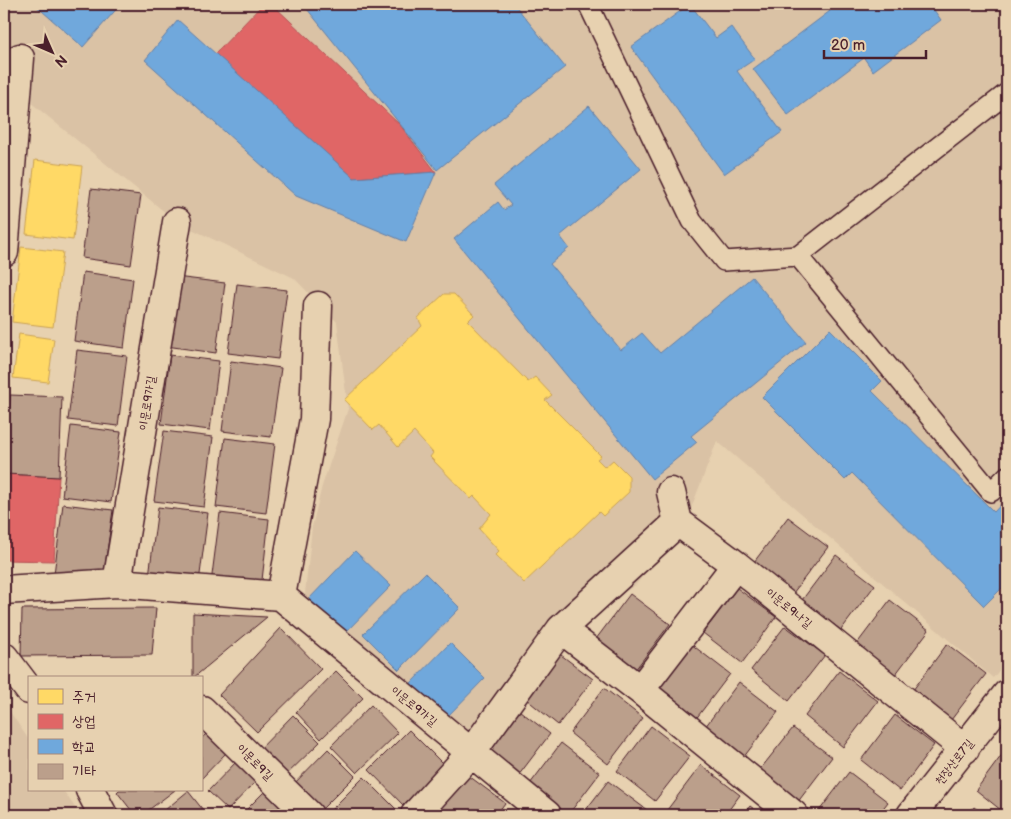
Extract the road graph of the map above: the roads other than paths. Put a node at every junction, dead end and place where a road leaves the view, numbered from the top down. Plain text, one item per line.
1 (588, 4) edge
2 (20, 58) dead end
3 (1007, 93) edge
4 (178, 222) dead end
5 (4, 252) edge
6 (798, 256) junction
7 (318, 306) dead end
8 (1007, 476) edge
9 (671, 492) dead end
10 (678, 522) junction
11 (736, 565) junction
12 (118, 584) junction
13 (4, 590) edge
14 (281, 596) junction
15 (561, 629) junction
16 (4, 657) edge
17 (28, 689) edge
18 (640, 690) junction
19 (1003, 706) edge
20 (202, 710) edge
21 (965, 749) junction
22 (471, 753) junction
23 (91, 792) edge
24 (103, 815) edge
25 (309, 815) edge
26 (415, 815) edge
27 (547, 815) edge
28 (794, 815) edge
29 (911, 815) edge

1 - 6 lane
2 - 5 street
3 - 6 lane
4 - 12 street, 이문로9가길
6 - 8 lane
7 - 14 street
9 - 10 street
10 - 11 street, 이문로9나길
10 - 15 street
11 - 18 street
11 - 21 street, 이문로9나길
12 - 13 street
12 - 14 street
14 - 22 street, 이문로9가길
15 - 18 street
15 - 22 street
16 - 17 street
18 - 28 street
19 - 21 street, 천장산로7길
20 - 25 street, 이문로9길
21 - 29 street, 천장산로7길
22 - 26 street
22 - 27 street, 이문로9가길
23 - 24 street

